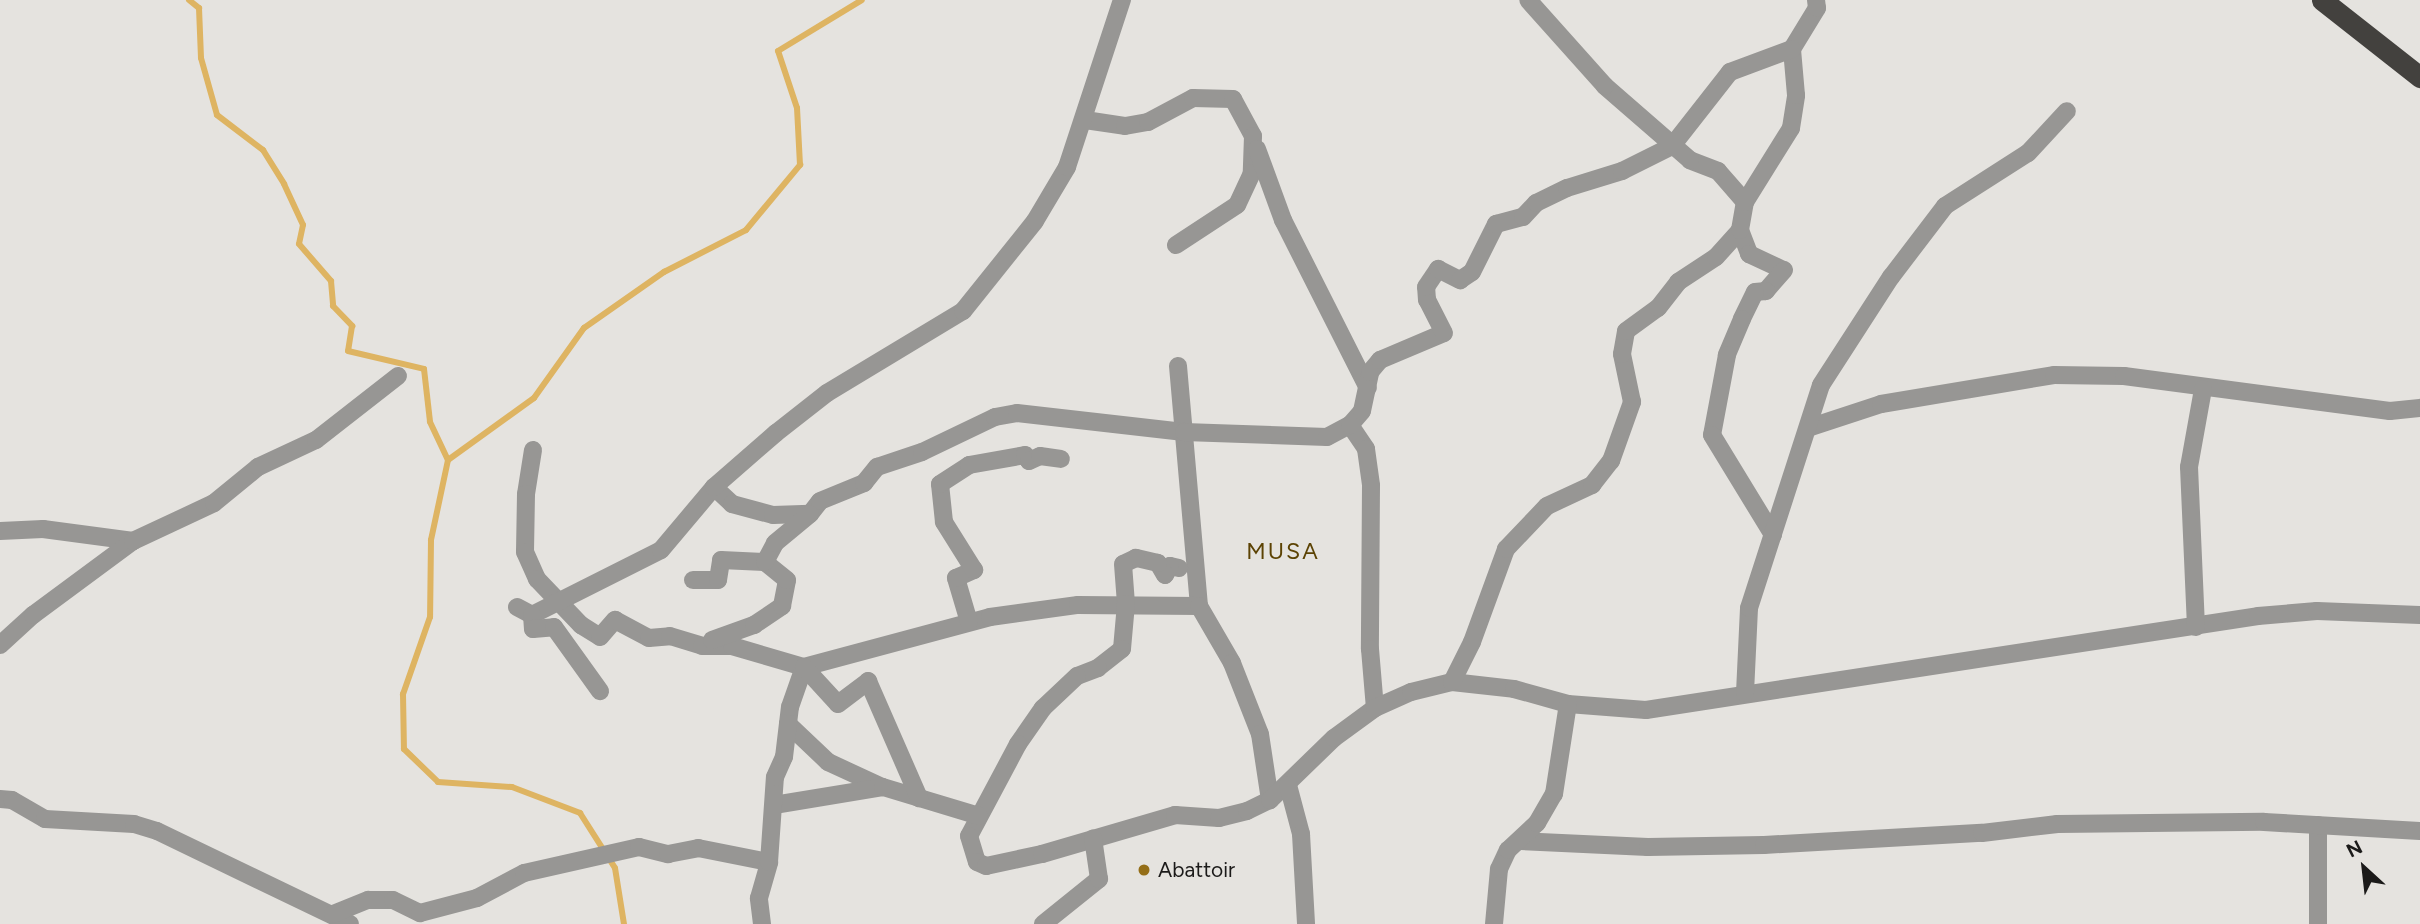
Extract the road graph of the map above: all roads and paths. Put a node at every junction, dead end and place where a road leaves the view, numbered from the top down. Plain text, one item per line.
1 (1122, 0) edge
2 (1528, 0) edge
3 (1816, 0) edge
4 (2322, 0) edge
5 (1792, 49) junction
6 (2420, 76) edge
7 (2067, 111) dead end
8 (1085, 120) junction
9 (1253, 136) junction
10 (1672, 146) junction
11 (1745, 202) junction
12 (1740, 230) junction
13 (1177, 245) dead end
14 (1178, 366) dead end
15 (398, 376) dead end
16 (1368, 388) junction
17 (2203, 389) junction
18 (2420, 408) edge
19 (1350, 425) junction
20 (1808, 428) junction
21 (1184, 432) junction
22 (534, 450) dead end
23 (1061, 459) dead end
24 (714, 487) junction
25 (810, 514) junction
26 (0, 531) edge
27 (1773, 535) junction
28 (133, 541) junction
29 (765, 562) junction
30 (1179, 568) dead end
31 (693, 580) dead end
32 (560, 600) junction
33 (1126, 604) junction
34 (1199, 606) junction
35 (2420, 615) edge
36 (969, 622) junction
37 (2196, 627) junction
38 (695, 644) junction
39 (0, 645) edge
40 (804, 667) junction
41 (1452, 682) junction
42 (600, 691) dead end
43 (1745, 693) junction
44 (1568, 704) junction
45 (1375, 708) junction
46 (788, 724) junction
47 (1288, 785) junction
48 (883, 787) junction
49 (919, 798) junction
50 (0, 799) edge
51 (1270, 800) junction
52 (774, 805) junction
53 (979, 816) junction
54 (2318, 825) junction
55 (2420, 831) edge
56 (1093, 838) junction
57 (1521, 841) junction
58 (769, 862) junction
59 (333, 914) junction
60 (350, 924) edge
61 (762, 924) edge
62 (1043, 924) edge
63 (1306, 924) edge
64 (1494, 924) edge
65 (2318, 924) edge

1 - 8 street
2 - 10 street
3 - 5 street
4 - 6 highway
5 - 10 street
5 - 11 street
7 - 20 street
8 - 9 street
8 - 24 street
9 - 13 street
9 - 16 street
10 - 11 street
10 - 16 street
11 - 12 street
12 - 27 street
12 - 41 street
14 - 21 street
15 - 28 street
16 - 19 street
17 - 18 street
17 - 20 street
17 - 37 street
19 - 21 street
19 - 45 street
20 - 27 street
21 - 25 street
21 - 34 street
22 - 32 street
23 - 36 street
24 - 25 street
24 - 32 street
25 - 29 street
26 - 28 street
27 - 43 street
28 - 39 street
29 - 31 street
29 - 38 street
30 - 33 street
32 - 38 street
32 - 42 street
33 - 34 street
33 - 36 street
33 - 53 street
34 - 51 street
35 - 37 street
36 - 40 street
37 - 43 street
38 - 40 street
40 - 46 street
40 - 49 street
41 - 44 street
41 - 45 street
43 - 44 street
44 - 57 street
45 - 47 street
46 - 48 street
46 - 52 street
47 - 51 street
47 - 63 street
48 - 49 street
48 - 52 street
49 - 53 street
50 - 59 street
51 - 56 street
52 - 58 street
53 - 56 street
54 - 55 street
54 - 57 street
54 - 65 street
56 - 62 street
57 - 64 street
58 - 59 street
58 - 61 street
59 - 60 street

